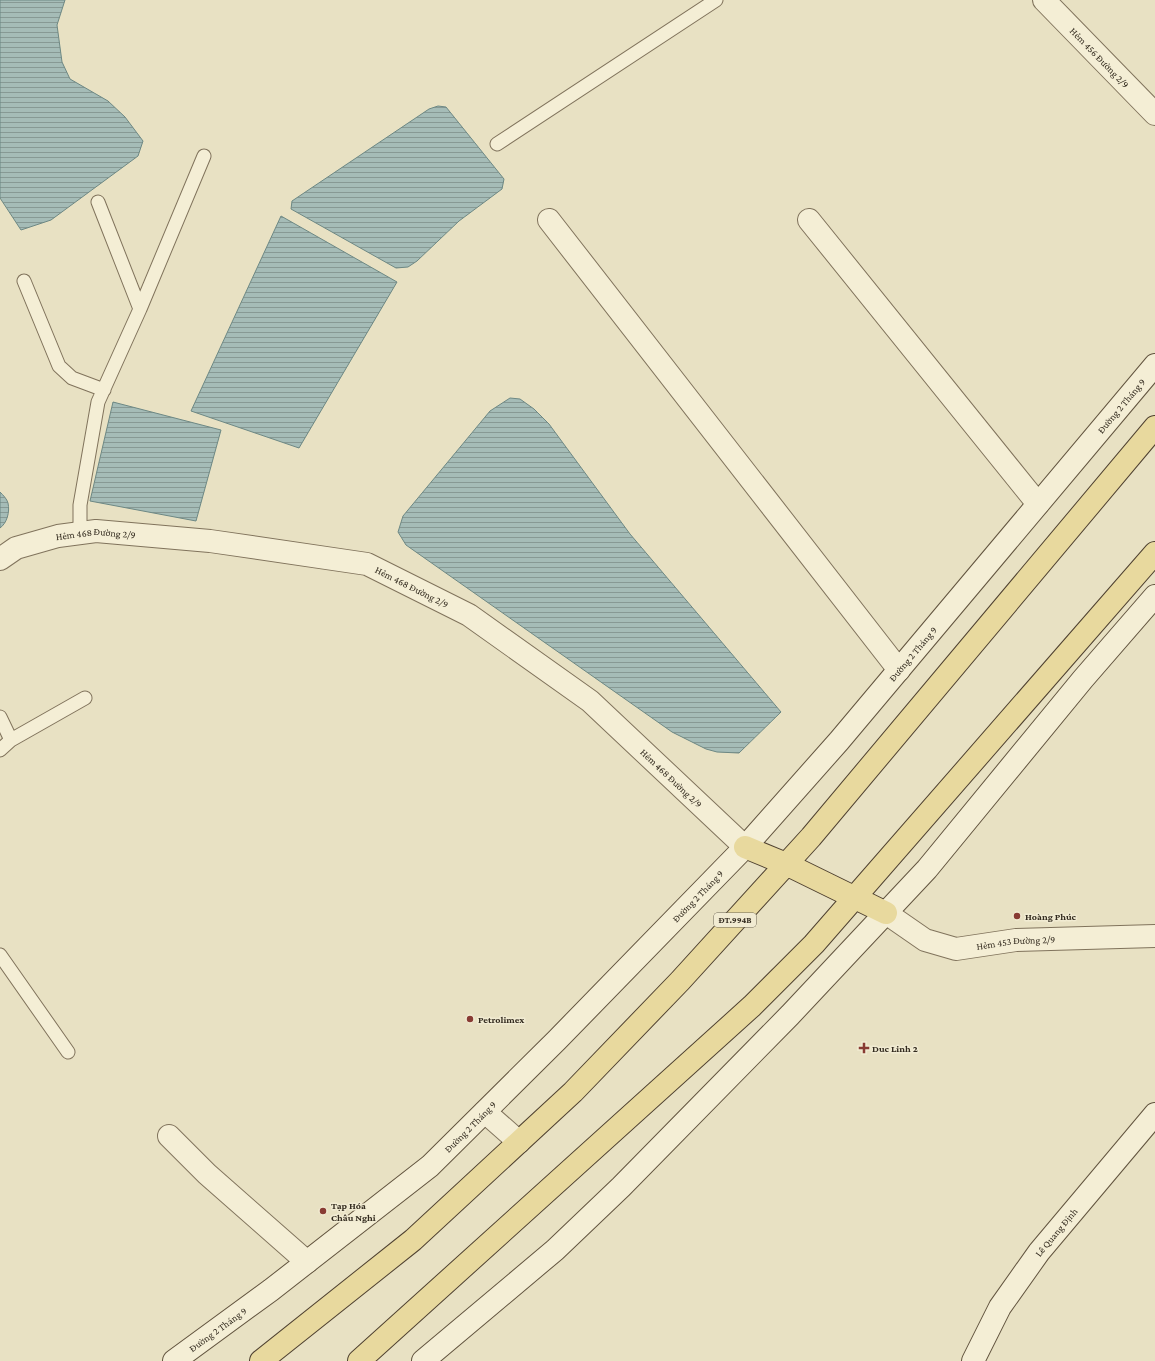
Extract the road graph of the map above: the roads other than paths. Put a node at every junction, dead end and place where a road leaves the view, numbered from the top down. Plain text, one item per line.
1 (716, 0) edge
2 (1047, 1) edge
3 (1155, 114) edge
4 (497, 144) dead end
5 (204, 156) dead end
6 (98, 202) dead end
7 (549, 220) dead end
8 (809, 220) dead end
9 (24, 281) dead end
10 (140, 309) junction
11 (1155, 365) edge
12 (104, 390) junction
13 (1155, 427) edge
14 (1038, 504) junction
15 (80, 533) junction
16 (1155, 553) edge
17 (0, 559) edge
18 (1155, 596) edge
19 (899, 670) junction
20 (85, 698) dead end
21 (0, 717) edge
22 (11, 740) junction
23 (0, 750) edge
24 (745, 847) junction
25 (786, 864) junction
26 (854, 898) junction
27 (886, 913) junction
28 (1155, 936) edge
29 (0, 955) edge
30 (68, 1052) dead end
31 (485, 1112) junction
32 (1155, 1114) edge
33 (169, 1136) dead end
34 (519, 1142) junction
35 (307, 1262) junction
36 (174, 1361) edge
37 (261, 1361) edge
38 (359, 1361) edge
39 (423, 1361) edge
40 (973, 1361) edge

1 - 4 lane
2 - 3 main road, Hẻm 456 Đường 2/9
5 - 10 lane
6 - 10 lane
7 - 19 main road
8 - 14 main road
9 - 12 lane
10 - 12 lane
11 - 14 main road, Đường 2 Tháng 9
12 - 15 lane
13 - 25 main road, ĐT.994B
14 - 19 main road, Đường 2 Tháng 9
15 - 17 main road, Hẻm 468 Đường 2/9
15 - 24 main road, Hẻm 468 Đường 2/9
16 - 26 main road
18 - 27 main road
19 - 24 main road, Đường 2 Tháng 9
20 - 22 lane
21 - 22 lane
22 - 23 lane
24 - 25 main road
24 - 31 main road, Đường 2 Tháng 9
25 - 26 main road
25 - 34 main road, ĐT.994B
26 - 27 main road
26 - 38 main road
27 - 28 main road, Hẻm 453 Đường 2/9
27 - 39 main road
29 - 30 lane
31 - 34 main road
31 - 35 main road, Đường 2 Tháng 9
32 - 40 main road, Lê Quang Định
33 - 35 main road
34 - 37 main road, ĐT.994B
35 - 36 main road, Đường 2 Tháng 9

